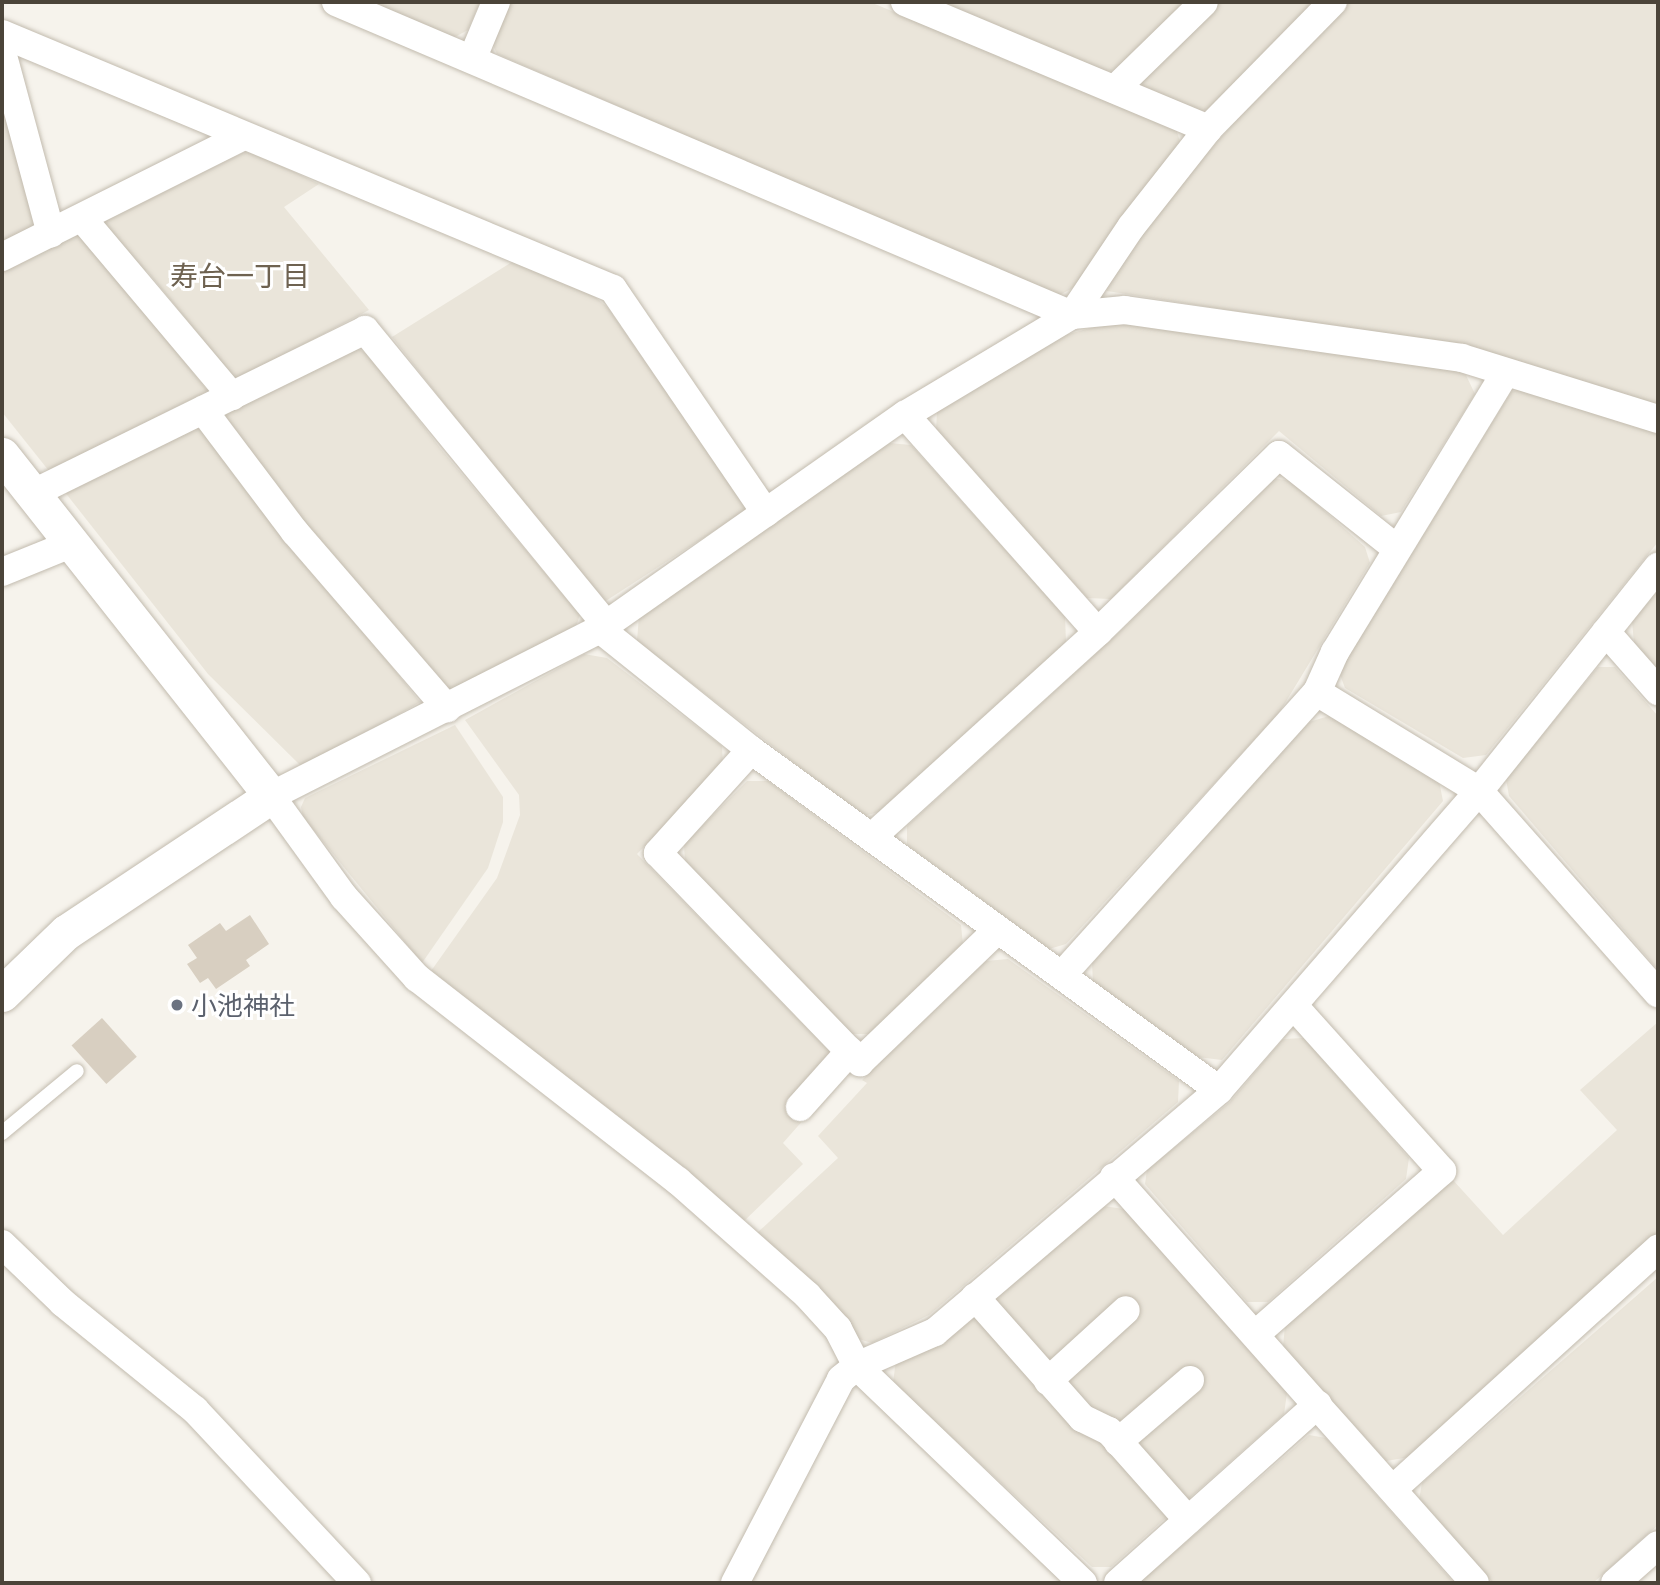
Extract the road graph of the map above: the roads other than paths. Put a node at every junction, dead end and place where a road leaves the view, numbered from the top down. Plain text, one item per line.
1 (336, 2) edge
2 (496, 2) edge
3 (905, 2) edge
4 (1204, 2) edge
5 (1333, 2) edge
6 (2, 34) edge
7 (2, 52) edge
8 (473, 57) junction
9 (1115, 89) junction
10 (1208, 129) junction
11 (242, 137) junction
12 (82, 218) junction
13 (51, 234) junction
14 (2, 257) edge
15 (1072, 314) junction
16 (1505, 374) junction
17 (232, 396) junction
18 (203, 410) junction
19 (905, 415) junction
20 (1658, 419) edge
21 (2, 455) edge
22 (32, 494) junction
23 (766, 513) junction
24 (71, 544) junction
25 (1397, 549) junction
26 (1658, 567) edge
27 (2, 572) edge
28 (603, 627) junction
29 (1098, 632) junction
30 (1606, 632) junction
31 (1658, 691) edge
32 (1317, 692) junction
33 (447, 708) junction
34 (751, 750) junction
35 (1479, 791) junction
36 (271, 796) junction
37 (872, 837) junction
38 (997, 930) junction
39 (1063, 974) junction
40 (1658, 993) edge
41 (2, 994) edge
42 (1294, 1006) junction
43 (850, 1051) junction
44 (76, 1071) dead end
45 (1219, 1090) junction
46 (800, 1107) dead end
47 (2, 1133) edge
48 (1114, 1177) junction
49 (2, 1244) edge
50 (1658, 1249) edge
51 (975, 1297) junction
52 (1126, 1310) dead end
53 (1257, 1333) junction
54 (857, 1366) junction
55 (1190, 1380) dead end
56 (1048, 1381) junction
57 (1318, 1404) junction
58 (1118, 1442) junction
59 (1393, 1489) junction
60 (1188, 1520) junction
61 (1658, 1545) edge
62 (356, 1583) edge
63 (734, 1583) edge
64 (1083, 1583) edge
65 (1118, 1583) edge
66 (1475, 1583) edge
67 (1615, 1583) edge

1 - 8 street
2 - 8 street
3 - 9 street
4 - 9 street
5 - 10 street
6 - 11 street
7 - 13 street
8 - 15 street
9 - 10 street
10 - 15 street
11 - 12 street
11 - 23 street
12 - 13 street
12 - 17 street
13 - 14 street
15 - 16 street
15 - 19 street
16 - 20 street
16 - 25 street
17 - 18 street
17 - 28 street
18 - 22 street
18 - 33 street
19 - 23 street
19 - 29 street
21 - 22 street
22 - 24 street
23 - 28 street
24 - 27 street
24 - 36 street
25 - 29 street
25 - 32 street
26 - 30 street
28 - 33 street
28 - 34 street
29 - 37 street
30 - 31 street
30 - 35 street
32 - 35 street
32 - 39 street
33 - 36 street
34 - 37 street
34 - 43 street
35 - 40 street
35 - 42 street
36 - 41 street
36 - 54 street
37 - 38 street
38 - 39 street
38 - 43 street
39 - 45 street
42 - 45 street
42 - 53 street
43 - 46 street
44 - 47 lane
45 - 48 street
48 - 51 street
48 - 53 street
49 - 62 street
50 - 59 street
51 - 54 street
51 - 56 street
52 - 56 street
53 - 57 street
54 - 63 street
54 - 64 street
55 - 58 street
56 - 58 street
57 - 59 street
57 - 60 street
58 - 60 street
59 - 66 street
60 - 65 street
61 - 67 street

